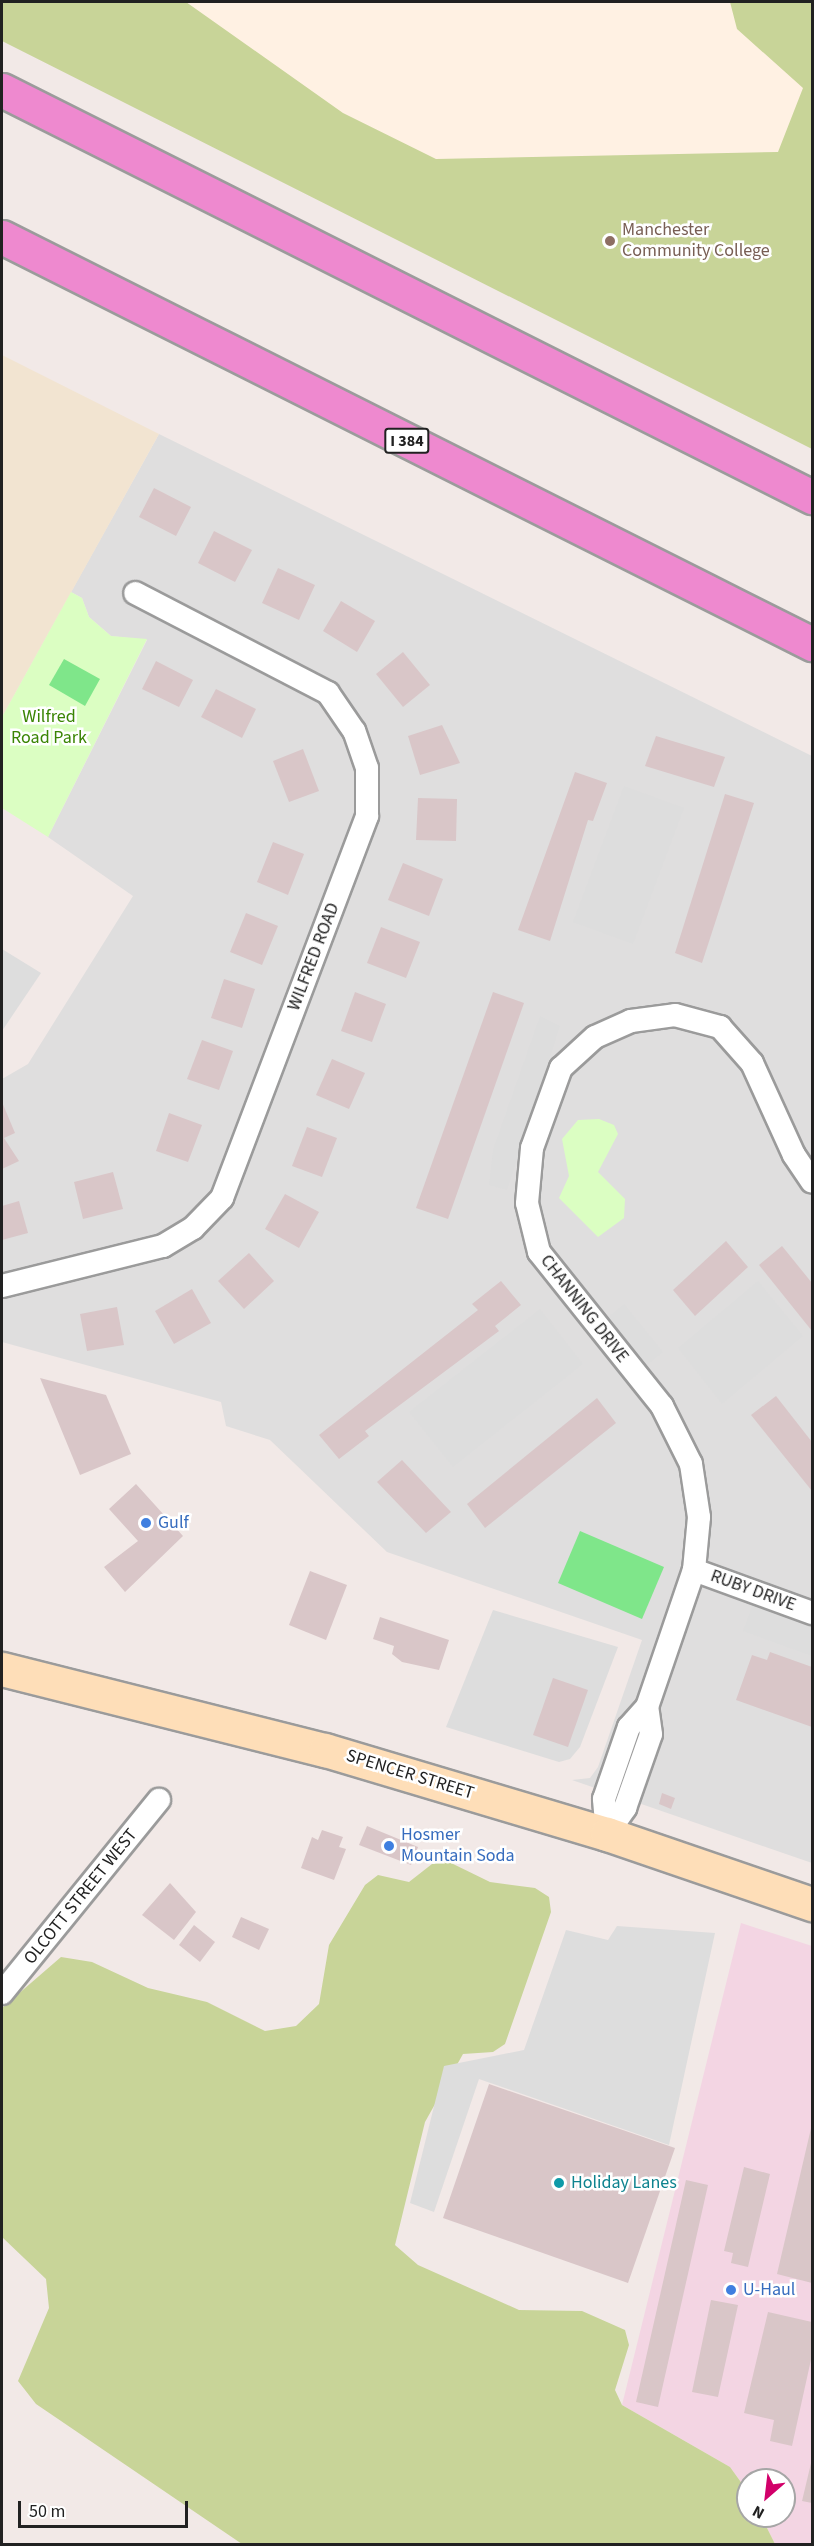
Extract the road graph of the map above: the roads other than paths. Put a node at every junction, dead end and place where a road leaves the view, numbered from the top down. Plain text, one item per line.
1 (2, 90) edge
2 (2, 237) edge
3 (813, 497) edge
4 (135, 593) dead end
5 (813, 644) edge
6 (813, 1182) edge
7 (2, 1286) edge
8 (694, 1570) junction
9 (813, 1613) edge
10 (2, 1669) edge
11 (159, 1800) dead end
12 (607, 1834) junction
13 (813, 1904) edge
14 (2, 1993) edge

1 - 3 highway
2 - 5 highway, I 384
4 - 7 street, WILFRED ROAD
6 - 8 street, CHANNING DRIVE
8 - 9 street, RUBY DRIVE
8 - 12 street, CHANNING DRIVE
10 - 12 main road, SPENCER STREET
11 - 14 street, OLCOTT STREET WEST
12 - 13 main road, SPENCER STREET

